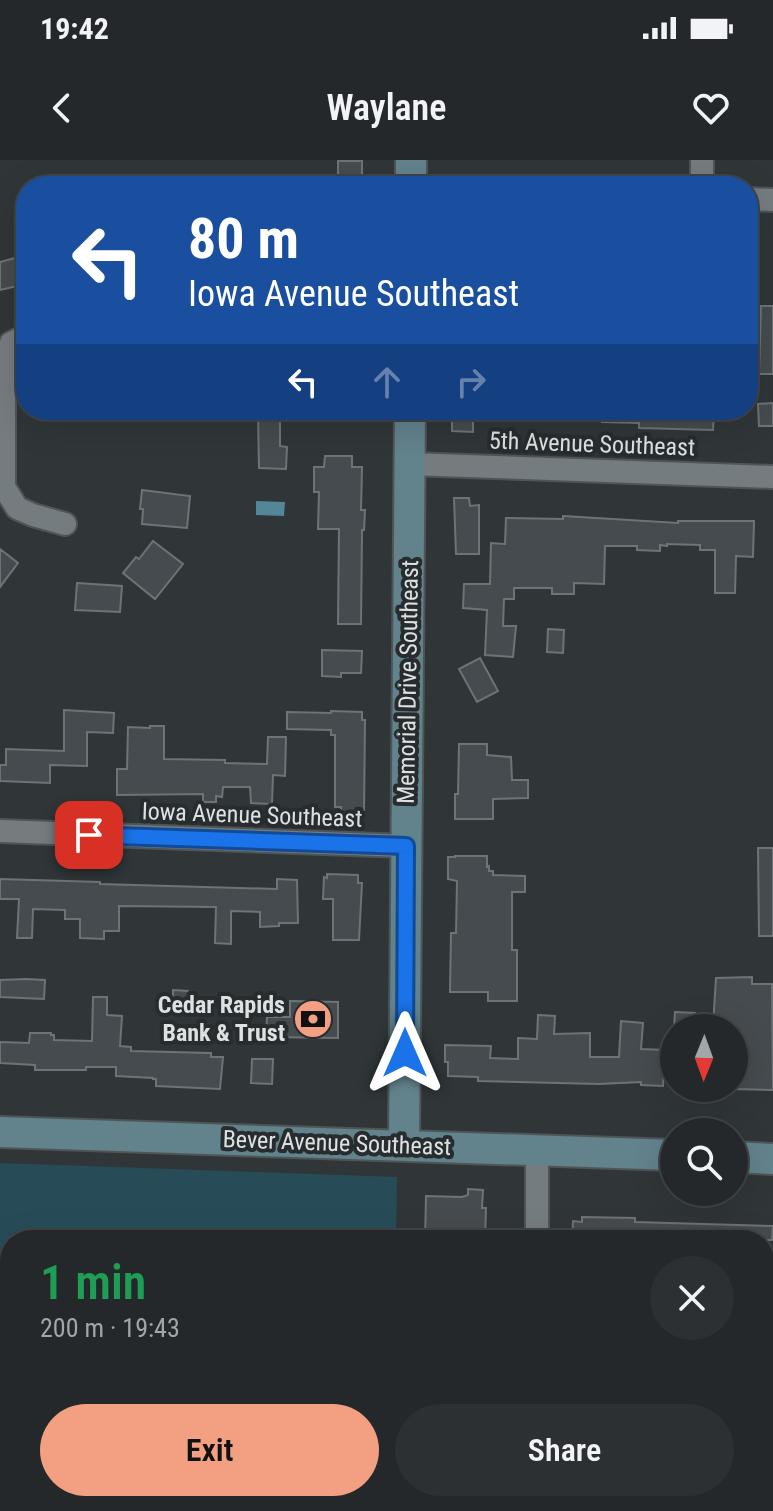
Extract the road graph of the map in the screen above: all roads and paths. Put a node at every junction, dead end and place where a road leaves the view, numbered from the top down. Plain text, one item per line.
1 (16, 341) edge
2 (410, 420) edge
3 (409, 464) junction
4 (773, 477) edge
5 (65, 524) dead end
6 (0, 831) edge
7 (406, 846) junction
8 (0, 1132) edge
9 (404, 1146) junction
10 (537, 1150) junction
11 (660, 1154) edge
12 (748, 1158) edge
13 (773, 1159) edge
14 (537, 1230) edge

1 - 5 street
2 - 3 street, Memorial Drive Southeast
3 - 4 street, 5th Avenue Southeast
3 - 7 street, Memorial Drive Southeast
6 - 7 street, Iowa Avenue Southeast
7 - 9 street, Memorial Drive Southeast
8 - 9 street, Bever Avenue Southeast
9 - 10 street, Bever Avenue Southeast
10 - 11 street, Bever Avenue Southeast
10 - 14 street
12 - 13 street

